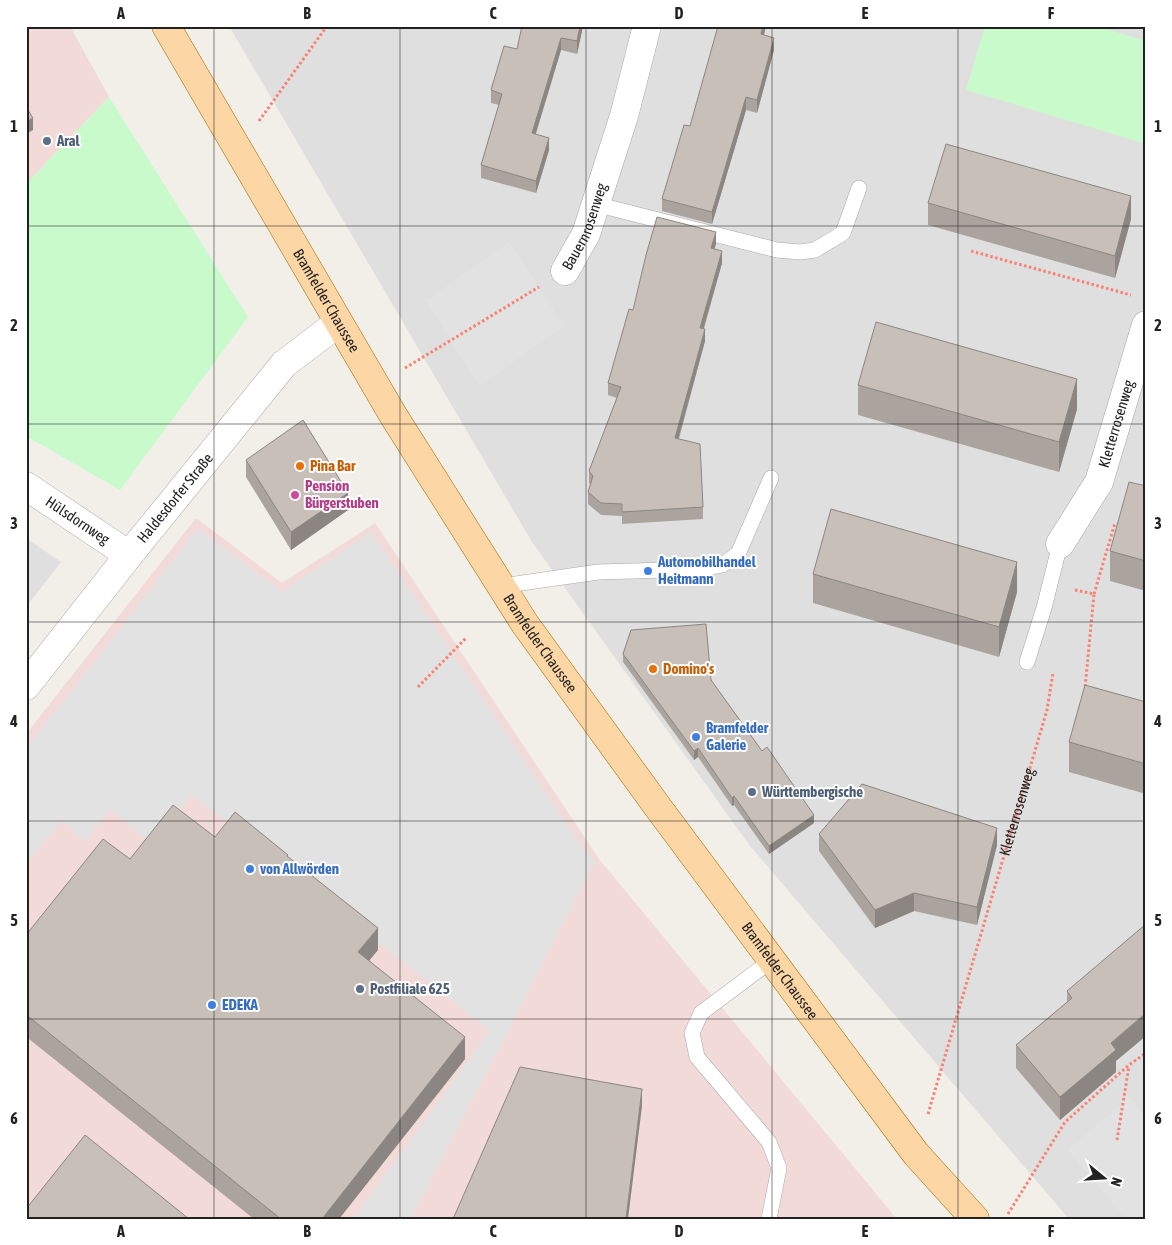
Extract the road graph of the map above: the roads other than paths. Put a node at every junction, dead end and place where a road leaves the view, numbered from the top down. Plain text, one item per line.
1 (166, 26) edge
2 (647, 26) edge
3 (859, 188) dead end
4 (595, 204) junction
5 (565, 271) road end
6 (338, 323) junction
7 (1146, 325) edge
8 (771, 478) dead end
9 (26, 486) edge
10 (1060, 544) joint
11 (129, 555) junction
12 (500, 586) junction
13 (1027, 662) dead end
14 (26, 686) edge
15 (772, 960) junction
16 (769, 1219) edge
17 (975, 1219) edge

1 - 6 main road, Bramfelder Chaussee
2 - 4 street, Bauernrosenweg
3 - 4 lane
4 - 5 street, Bauernrosenweg
6 - 11 street, Haldesdorfer Straße
6 - 12 main road, Bramfelder Chaussee
7 - 10 street, Kletterrosenweg
8 - 12 lane
9 - 11 street, Hülsdornweg
10 - 13 lane
11 - 14 street, Haldesdorfer Straße
12 - 15 main road, Bramfelder Chaussee
15 - 16 lane
15 - 17 main road, Bramfelder Chaussee

